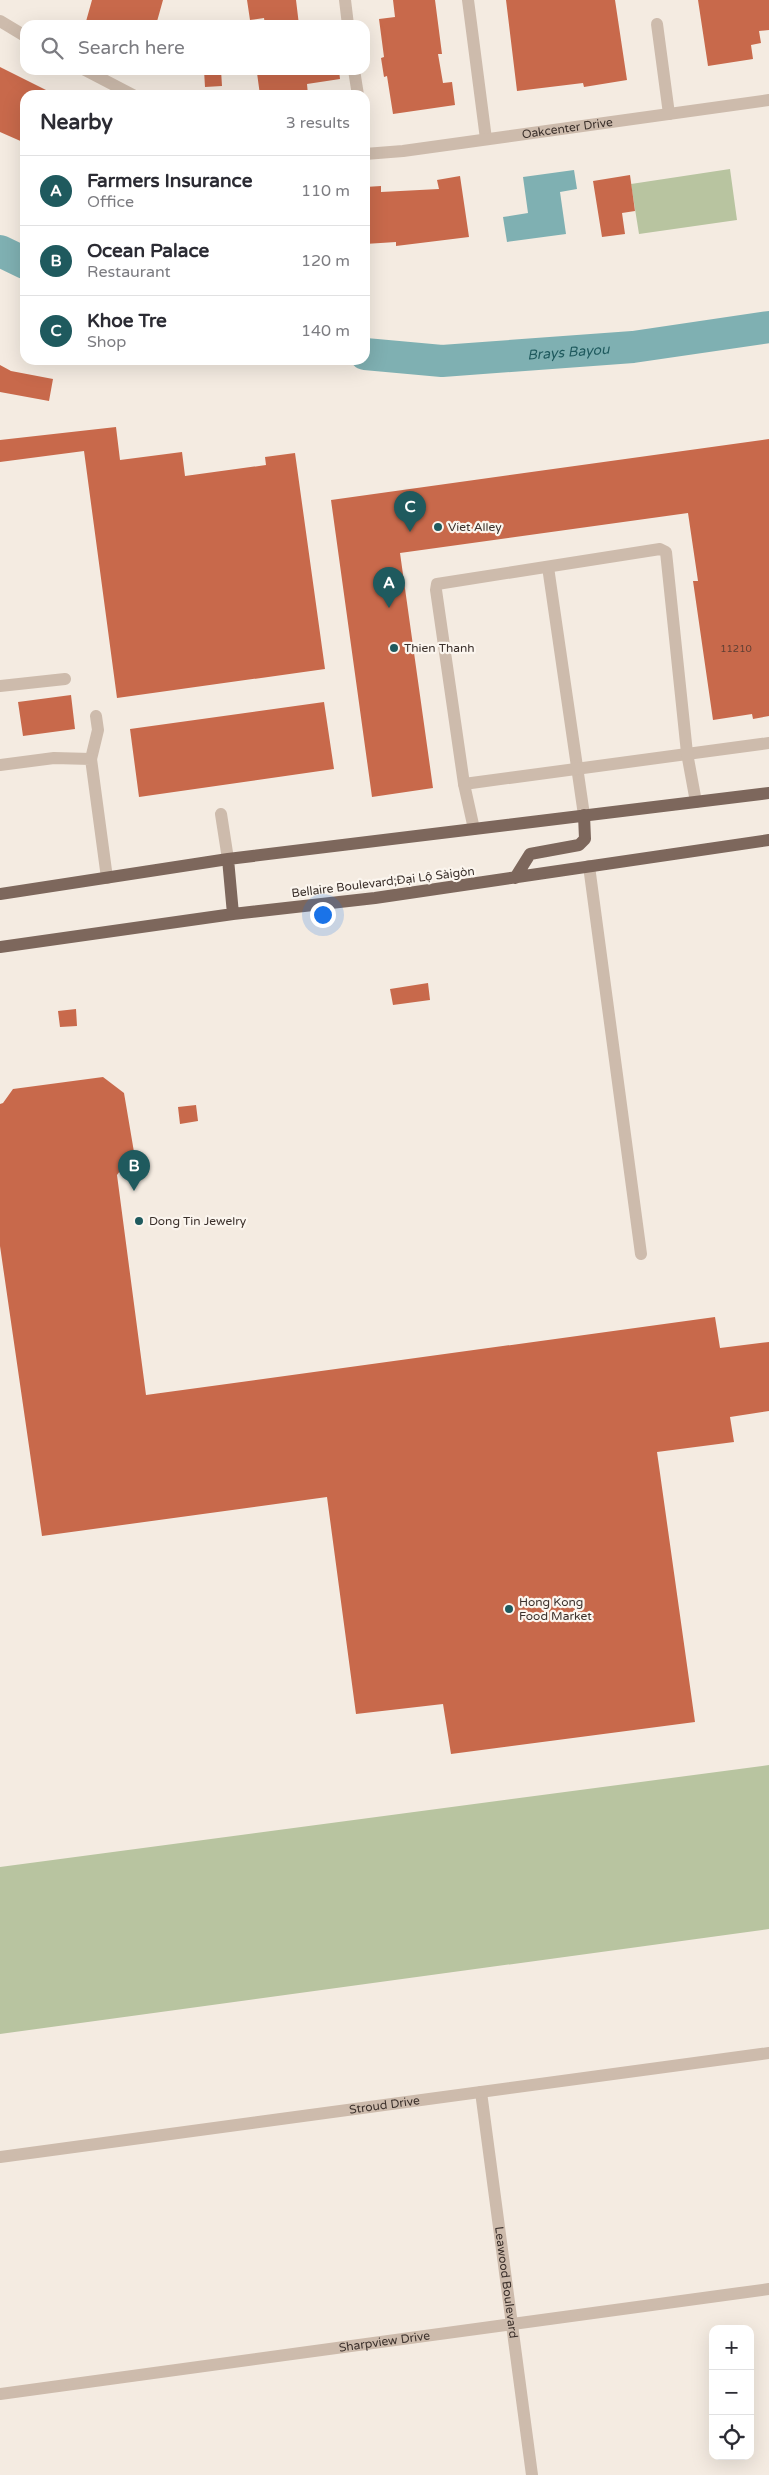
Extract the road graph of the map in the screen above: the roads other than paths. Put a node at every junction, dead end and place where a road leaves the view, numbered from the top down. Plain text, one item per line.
1 (345, 0) edge
2 (468, 0) edge
3 (347, 20) edge
4 (0, 21) edge
5 (657, 24) dead end
6 (20, 33) edge
7 (95, 75) edge
8 (355, 75) edge
9 (123, 90) edge
10 (357, 90) edge
11 (769, 100) edge
12 (669, 114) junction
13 (486, 139) junction
14 (370, 153) edge
15 (548, 567) junction
16 (65, 678) dead end
17 (0, 686) edge
18 (96, 716) dead end
19 (769, 743) edge
20 (687, 753) junction
21 (91, 759) junction
22 (0, 763) edge
23 (577, 768) junction
24 (464, 784) junction
25 (769, 793) edge
26 (696, 802) junction
27 (221, 814) dead end
28 (584, 815) junction
29 (474, 829) junction
30 (769, 840) edge
31 (228, 859) junction
32 (589, 866) junction
33 (107, 878) junction
34 (515, 878) junction
35 (0, 894) edge
36 (233, 914) junction
37 (0, 947) edge
38 (641, 1254) dead end
39 (769, 2053) edge
40 (481, 2092) junction
41 (0, 2157) edge
42 (769, 2289) edge
43 (511, 2324) junction
44 (0, 2394) edge
45 (532, 2475) edge

1 - 3 street
2 - 13 street
4 - 6 street
5 - 12 street
7 - 9 street
8 - 10 street
11 - 12 street, Oakcenter Drive
12 - 13 street, Oakcenter Drive
13 - 14 street, Oakcenter Drive
15 - 20 street
15 - 23 street
15 - 24 street
16 - 17 street
18 - 21 street
19 - 20 street
20 - 23 street
20 - 26 street
21 - 22 street
21 - 33 street
23 - 24 street
23 - 28 street
24 - 29 street
25 - 26 main road
26 - 28 main road
27 - 31 street
28 - 29 main road
28 - 34 main road
29 - 31 main road
30 - 32 main road, Bellaire Boulevard;Đại Lộ Sàigòn
31 - 33 main road
31 - 36 main road
32 - 34 main road, Bellaire Boulevard;Đại Lộ Sàigòn
32 - 38 street
33 - 35 main road
34 - 36 main road, Bellaire Boulevard;Đại Lộ Sàigòn
36 - 37 main road, Bellaire Boulevard;Đại Lộ Sàigòn
39 - 40 street, Stroud Drive
40 - 41 street, Stroud Drive
40 - 43 street, Leawood Boulevard
42 - 43 street, Sharpview Drive
43 - 44 street, Sharpview Drive
43 - 45 street, Leawood Boulevard

